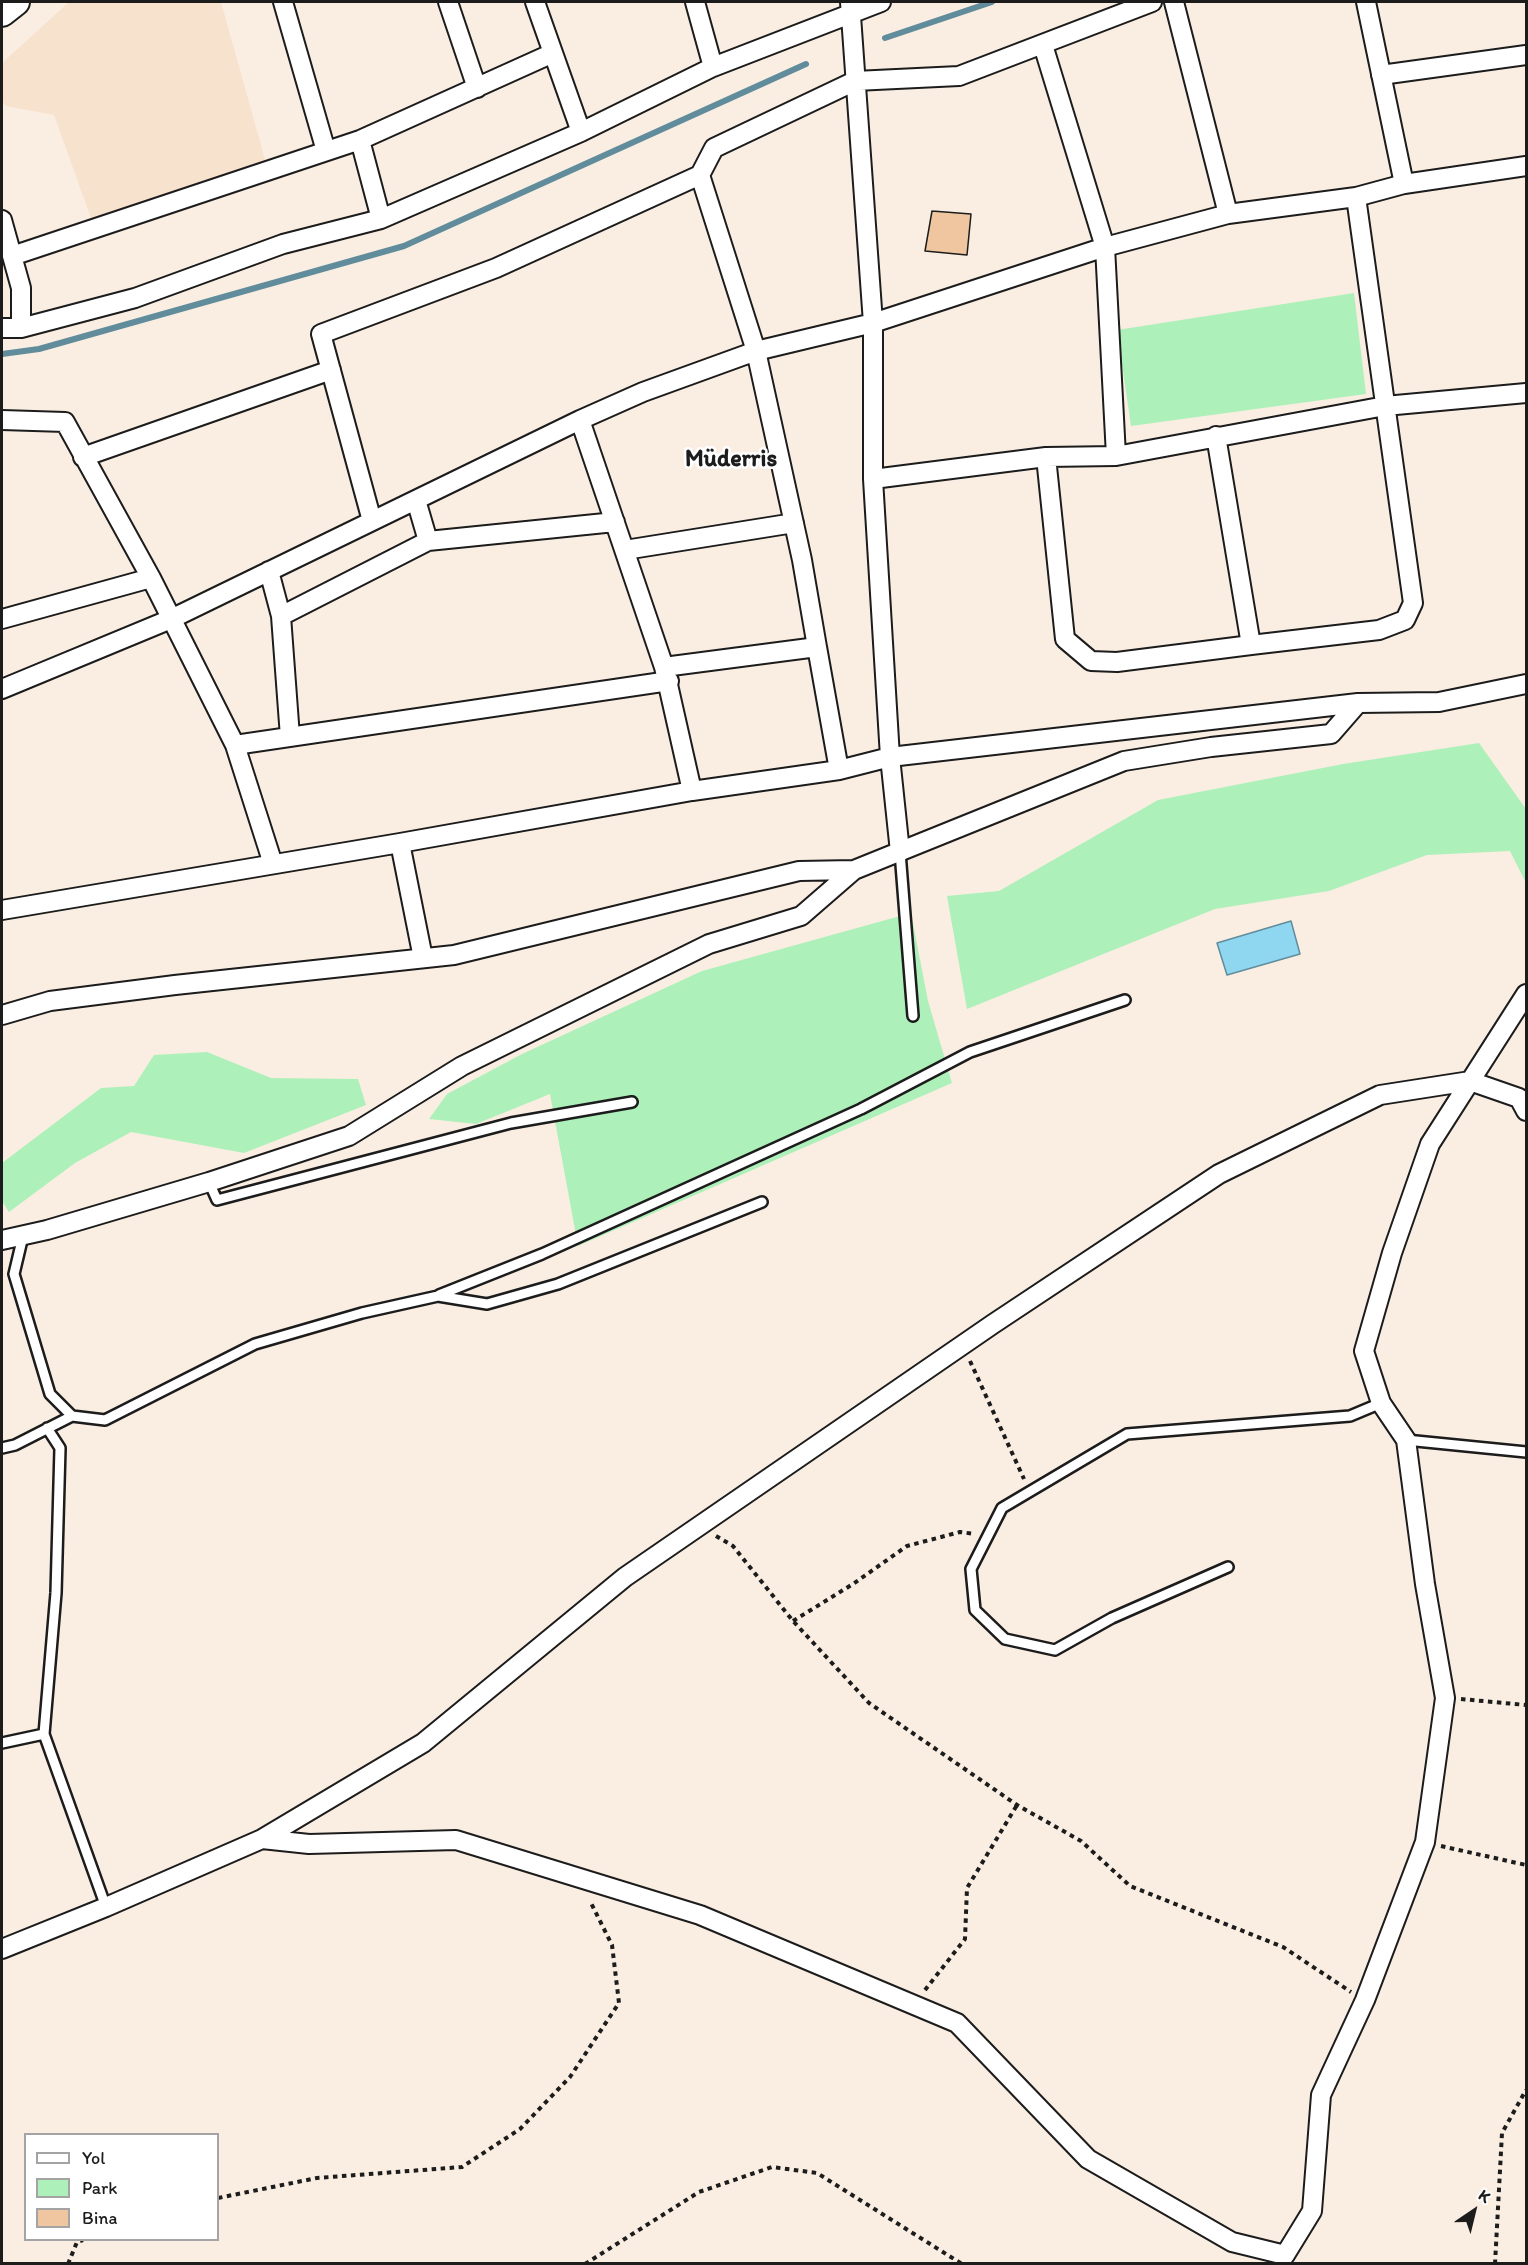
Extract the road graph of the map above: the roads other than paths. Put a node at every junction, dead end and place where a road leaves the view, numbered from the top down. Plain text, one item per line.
1 (16, 2) edge
2 (283, 2) edge
3 (448, 2) edge
4 (535, 2) edge
5 (695, 2) edge
6 (881, 2) edge
7 (1152, 2) edge
8 (1174, 2) edge
9 (1366, 2) edge
10 (850, 7) edge
11 (2, 13) edge
12 (1043, 45) junction
13 (553, 53) junction
14 (1527, 55) edge
15 (713, 68) junction
16 (1381, 75) junction
17 (855, 81) junction
18 (477, 88) junction
19 (581, 132) junction
20 (360, 140) junction
21 (326, 151) junction
22 (1527, 166) edge
23 (700, 175) junction
24 (1404, 184) junction
25 (1356, 197) junction
26 (1228, 214) junction
27 (381, 219) junction
28 (2, 220) edge
29 (1105, 247) junction
30 (12, 256) junction
31 (873, 323) junction
32 (2, 328) edge
33 (21, 328) junction
34 (756, 351) junction
35 (331, 370) junction
36 (1527, 393) edge
37 (1385, 406) junction
38 (2, 420) edge
39 (580, 420) junction
40 (1216, 436) junction
41 (1116, 456) junction
42 (1046, 457) junction
43 (83, 458) junction
44 (873, 479) junction
45 (416, 500) junction
46 (372, 521) junction
47 (615, 522) junction
48 (794, 523) junction
49 (428, 541) junction
50 (625, 550) junction
51 (269, 571) junction
52 (151, 578) junction
53 (281, 616) junction
54 (2, 619) edge
55 (171, 619) junction
56 (1251, 645) junction
57 (817, 647) junction
58 (666, 674) junction
59 (1527, 684) edge
60 (2, 689) edge
61 (1358, 703) junction
62 (290, 737) junction
63 (235, 745) junction
64 (890, 757) junction
65 (839, 770) junction
66 (692, 791) junction
67 (400, 843) junction
68 (900, 852) junction
69 (273, 864) junction
70 (854, 870) junction
71 (2, 910) edge
72 (423, 958) junction
73 (1527, 994) edge
74 (1125, 1000) dead end
75 (2, 1014) edge
76 (913, 1016) dead end
77 (1470, 1081) junction
78 (632, 1102) dead end
79 (1524, 1103) edge
80 (209, 1182) junction
81 (762, 1202) dead end
82 (23, 1236) junction
83 (2, 1240) edge
84 (438, 1296) junction
85 (1381, 1403) junction
86 (72, 1416) junction
87 (47, 1428) junction
88 (1406, 1440) junction
89 (2, 1449) edge
90 (1527, 1452) edge
91 (1228, 1567) dead end
92 (44, 1734) junction
93 (2, 1743) edge
94 (262, 1839) junction
95 (106, 1907) junction
96 (2, 1949) edge
97 (1283, 2259) edge

1 - 11 main road
2 - 21 street
3 - 18 street
4 - 13 street
5 - 15 street
6 - 10 street
7 - 12 street
8 - 26 street
9 - 16 street
10 - 15 street
10 - 17 street
12 - 17 street
12 - 29 street
13 - 18 street
13 - 19 street
14 - 16 street
15 - 19 street
16 - 24 street
17 - 23 street
17 - 31 street
18 - 20 street
19 - 27 street
20 - 21 street
20 - 27 street
21 - 30 street
22 - 24 street
23 - 34 street
23 - 35 street
24 - 25 street
25 - 26 street
25 - 37 street
26 - 29 street
27 - 33 street
28 - 30 street
29 - 31 street
29 - 41 street
30 - 33 street
31 - 34 street
31 - 44 street
32 - 33 street
34 - 39 street
34 - 48 street
35 - 43 street
35 - 46 street
36 - 37 street
37 - 40 street
37 - 56 street
38 - 43 street
39 - 45 street
39 - 47 street
40 - 41 street
40 - 56 street
41 - 42 street
42 - 44 street
42 - 56 street
43 - 52 street
44 - 64 street
45 - 46 street
45 - 49 street
46 - 51 street
47 - 49 street
47 - 50 street
48 - 50 street
48 - 57 street
49 - 53 street
50 - 58 street
51 - 53 street
51 - 55 street
52 - 54 street
52 - 55 street
53 - 62 street
55 - 60 street
55 - 63 street
57 - 58 street
57 - 65 street
58 - 62 street
58 - 66 street
59 - 61 street
61 - 64 street
61 - 68 street
62 - 63 street
63 - 69 street
64 - 65 street
64 - 68 street
65 - 66 street
66 - 67 street
67 - 69 street
67 - 72 street
68 - 70 street
68 - 76 lane
69 - 71 street
70 - 72 street
70 - 80 street
72 - 75 street
73 - 77 street
74 - 84 lane
77 - 79 street
77 - 85 street
77 - 94 street
78 - 80 lane
80 - 82 street
81 - 84 lane
82 - 83 street
82 - 86 lane
84 - 86 lane
85 - 88 street
85 - 91 lane
86 - 87 lane
87 - 89 lane
87 - 92 lane
88 - 90 lane
88 - 97 street
92 - 93 lane
92 - 95 lane
94 - 95 street
94 - 97 street
95 - 96 street

